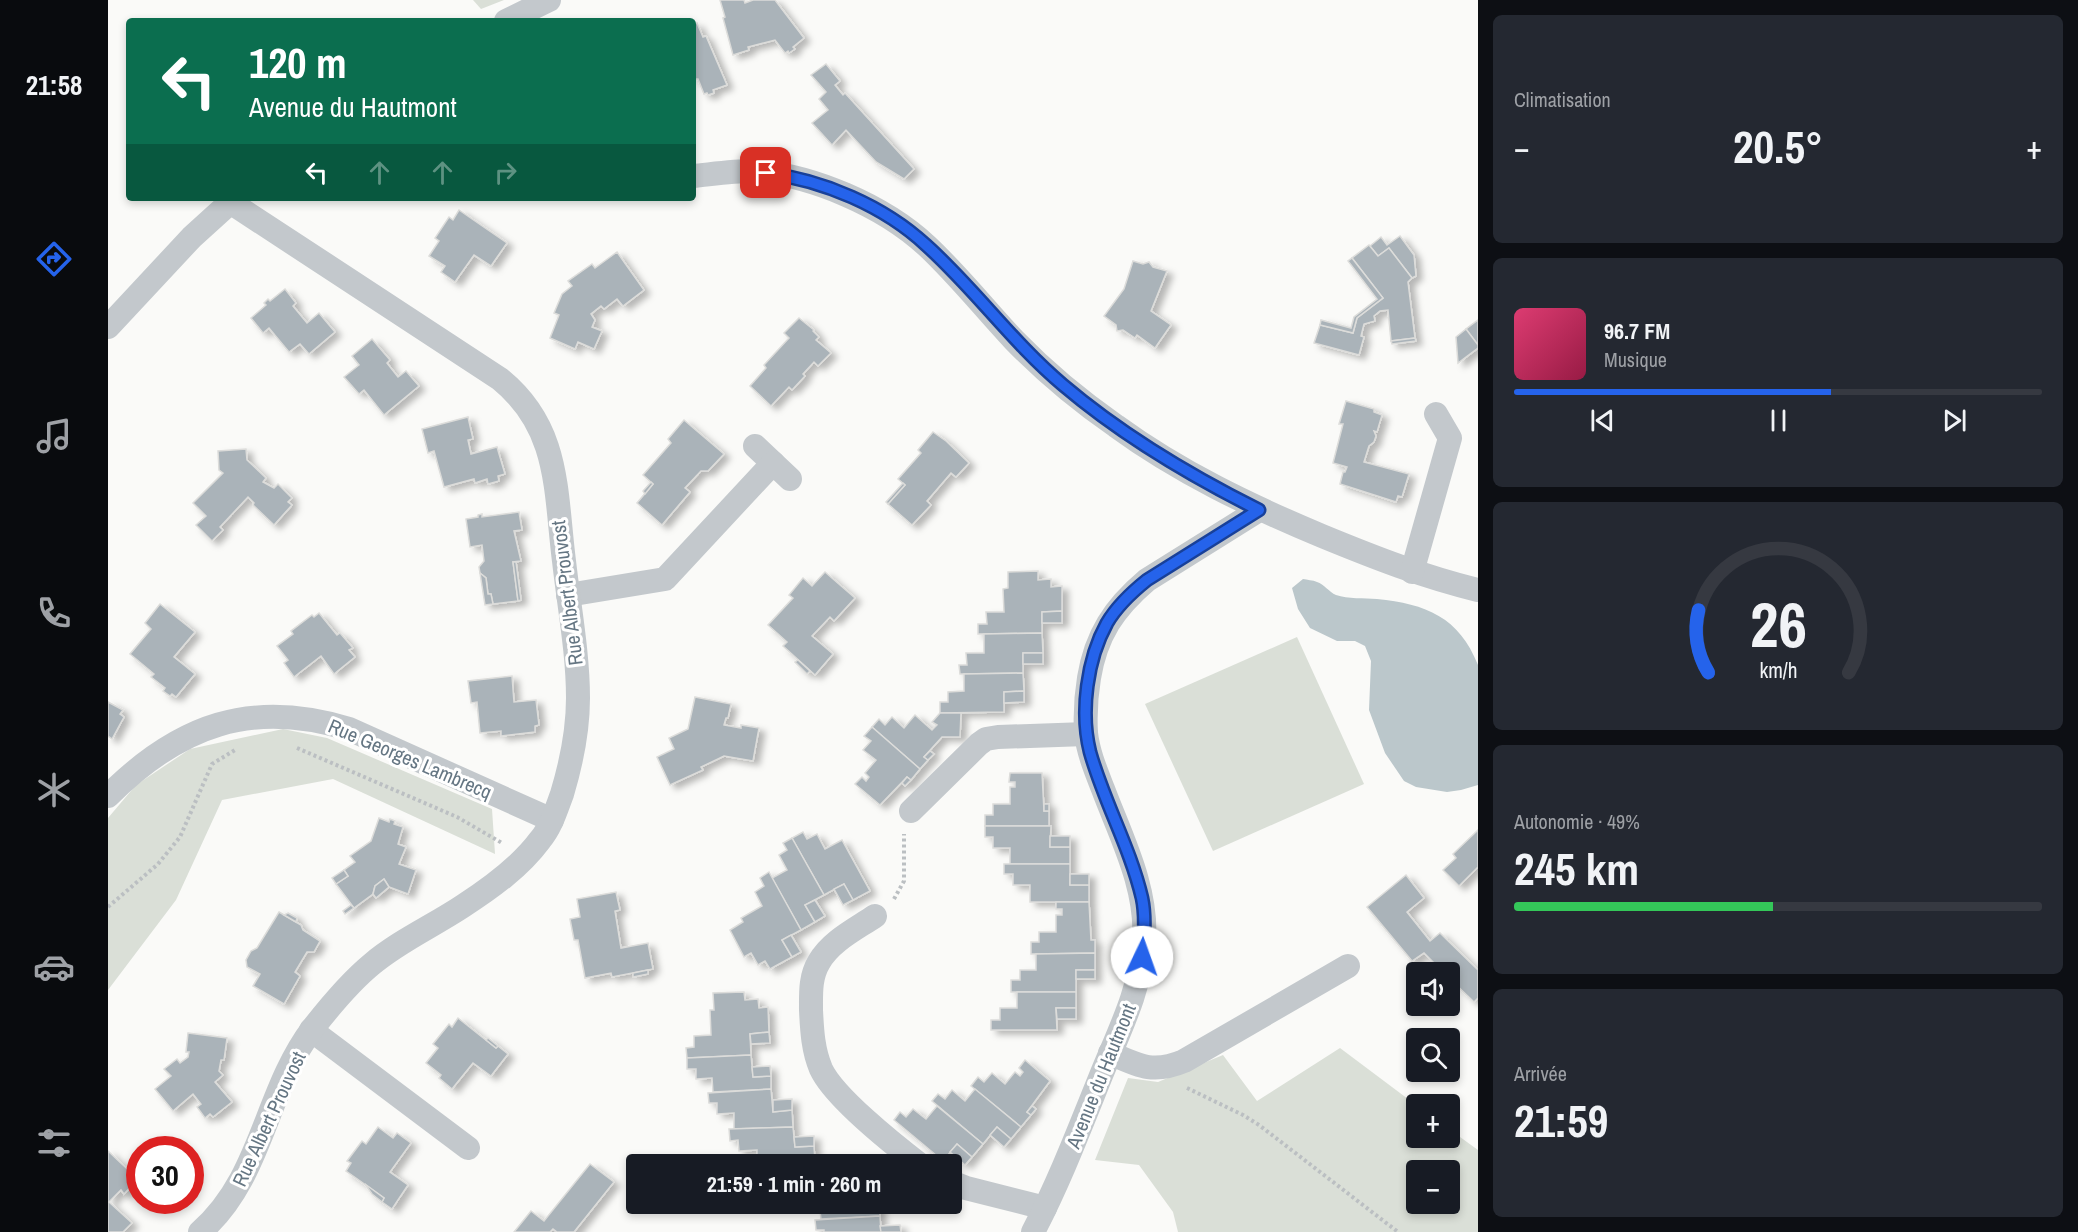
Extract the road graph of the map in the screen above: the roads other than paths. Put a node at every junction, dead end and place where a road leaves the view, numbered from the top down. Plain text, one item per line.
1 (549, 0) edge
2 (512, 18) edge
3 (696, 176) edge
4 (232, 201) edge
5 (234, 201) edge
6 (108, 327) edge
7 (1436, 414) dead end
8 (755, 446) dead end
9 (1259, 510) junction
10 (1412, 572) junction
11 (1478, 590) edge
12 (568, 595) junction
13 (1086, 734) junction
14 (108, 796) edge
15 (911, 811) road end
16 (552, 820) junction
17 (875, 916) road end
18 (1348, 966) dead end
19 (312, 1030) junction
20 (1110, 1053) junction
21 (468, 1148) dead end
22 (907, 1154) edge
23 (962, 1186) edge
24 (1045, 1208) junction
25 (200, 1232) edge
26 (1033, 1232) edge

1 - 2 street
3 - 9 street
4 - 6 street
5 - 12 street, Rue Albert Prouvost
7 - 10 street
8 - 12 street
9 - 10 street
9 - 13 street, Avenue du Hautmont
10 - 11 street
12 - 16 street, Rue Albert Prouvost
13 - 15 street
13 - 20 street, Avenue du Hautmont
14 - 16 street, Rue Georges Lambrecq
16 - 19 street, Rue Albert Prouvost
17 - 22 street
18 - 20 street
19 - 21 street, Rue Albert Prouvost
19 - 25 street, Rue Albert Prouvost
20 - 24 street, Avenue du Hautmont
23 - 24 street
24 - 26 street, Avenue du Hautmont

